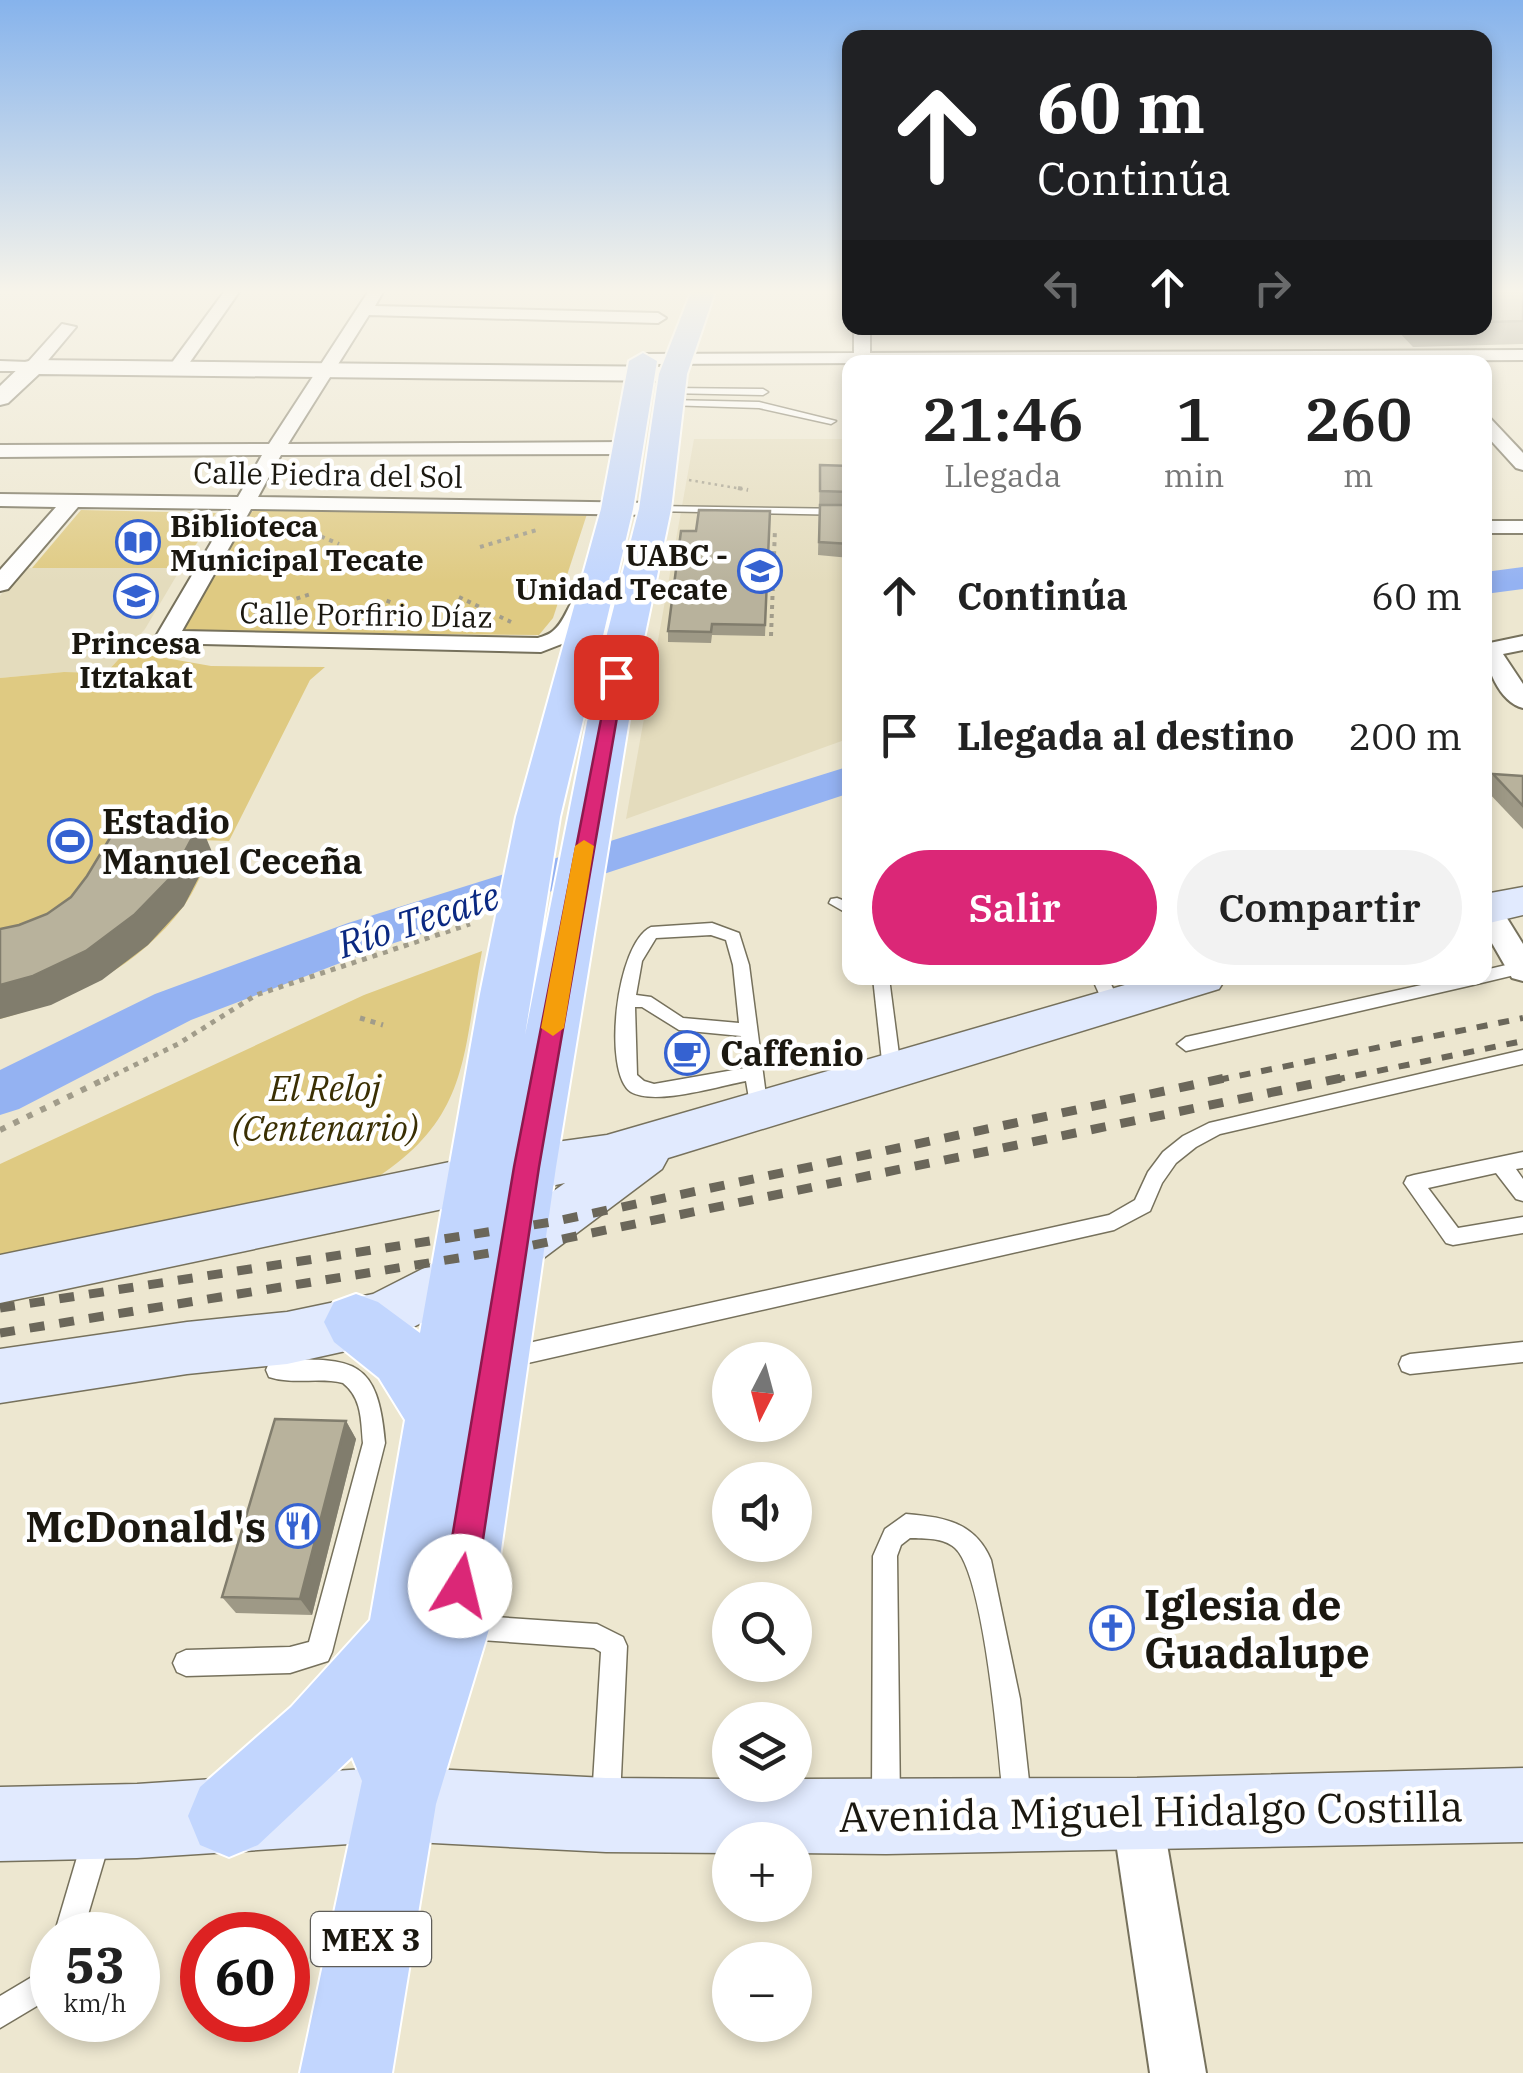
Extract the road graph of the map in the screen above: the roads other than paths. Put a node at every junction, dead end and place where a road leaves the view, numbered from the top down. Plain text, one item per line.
1 (314, 389) edge
2 (655, 389) edge
3 (661, 389) edge
4 (705, 389) edge
5 (742, 389) edge
6 (763, 392) dead end
7 (830, 421) dead end
8 (1492, 429) edge
9 (1523, 432) edge
10 (1492, 433) edge
11 (276, 448) junction
12 (625, 448) junction
13 (0, 451) edge
14 (1523, 464) edge
15 (0, 500) edge
16 (73, 500) junction
17 (248, 502) junction
18 (655, 508) junction
19 (617, 509) junction
20 (842, 512) edge
21 (1523, 527) edge
22 (1492, 528) edge
23 (0, 584) edge
24 (597, 590) junction
25 (1523, 642) edge
26 (1492, 650) edge
27 (1492, 660) edge
28 (1523, 702) edge
29 (1498, 906) edge
30 (1522, 968) edge
31 (1492, 974) edge
32 (882, 985) edge
33 (1151, 985) edge
34 (1446, 985) edge
35 (1106, 991) edge
36 (628, 1001) junction
37 (750, 1030) junction
38 (1186, 1044) dead end
39 (1523, 1057) edge
40 (892, 1070) junction
41 (757, 1092) junction
42 (661, 1142) junction
43 (1523, 1160) edge
44 (1500, 1165) junction
45 (500, 1173) junction
46 (1523, 1193) edge
47 (1523, 1224) edge
48 (487, 1262) junction
49 (0, 1279) edge
50 (356, 1322) junction
51 (1523, 1352) edge
52 (496, 1360) junction
53 (1410, 1364) dead end
54 (277, 1370) dead end
55 (0, 1376) edge
56 (440, 1417) junction
57 (427, 1633) junction
58 (186, 1663) dead end
59 (396, 1804) junction
60 (1523, 1805) edge
61 (1019, 1814) junction
62 (606, 1815) junction
63 (1138, 1815) junction
64 (229, 1816) junction
65 (886, 1817) junction
66 (101, 1822) junction
67 (0, 1824) edge
68 (75, 1912) edge
69 (30, 1994) edge
70 (0, 2013) edge
71 (346, 2073) edge
72 (1178, 2073) edge

1 - 11 street
2 - 12 main road, MEX 3
3 - 18 main road, MEX 3
4 - 7 lane
5 - 6 lane
8 - 9 street
10 - 14 street
11 - 12 street
11 - 13 street
11 - 17 street
12 - 19 main road, MEX 3
15 - 16 street, Calle Piedra del Sol
16 - 17 street, Calle Piedra del Sol
16 - 23 street
17 - 19 street, Calle Piedra del Sol
17 - 24 street, Calle Porfirio Díaz
18 - 19 street, Calle Piedra del Sol
18 - 20 lane
18 - 45 main road, MEX 3
19 - 24 main road, MEX 3
21 - 22 street
24 - 45 main road, MEX 3
25 - 26 street
27 - 28 street
29 - 30 street
30 - 31 lane
32 - 40 lane
33 - 35 main road
34 - 38 lane
35 - 40 main road
36 - 37 lane
36 - 37 lane
36 - 41 lane
37 - 41 lane
39 - 52 lane
40 - 41 main road
41 - 42 main road
42 - 45 main road
42 - 48 main road
43 - 44 lane
44 - 46 lane
44 - 47 lane
45 - 48 main road, MEX 3
45 - 49 main road
48 - 50 main road
48 - 52 main road, MEX 3
48 - 56 main road, MEX 3
50 - 55 main road
50 - 56 main road
51 - 53 lane
52 - 57 main road, MEX 3
54 - 58 lane
56 - 57 main road, MEX 3
57 - 59 main road, MEX 3
57 - 62 lane
57 - 64 main road
59 - 62 main road, Avenida Miguel Hidalgo Costilla
59 - 64 main road, Avenida Miguel Hidalgo Costilla
59 - 71 main road, MEX 3
60 - 63 main road, Avenida Miguel Hidalgo Costilla
61 - 63 main road, Avenida Miguel Hidalgo Costilla
61 - 65 main road, Avenida Miguel Hidalgo Costilla
61 - 65 lane
62 - 65 main road, Avenida Miguel Hidalgo Costilla
63 - 72 street
64 - 66 main road, Avenida Miguel Hidalgo Costilla
66 - 67 main road, Avenida Miguel Hidalgo Costilla
66 - 68 lane
69 - 70 lane

